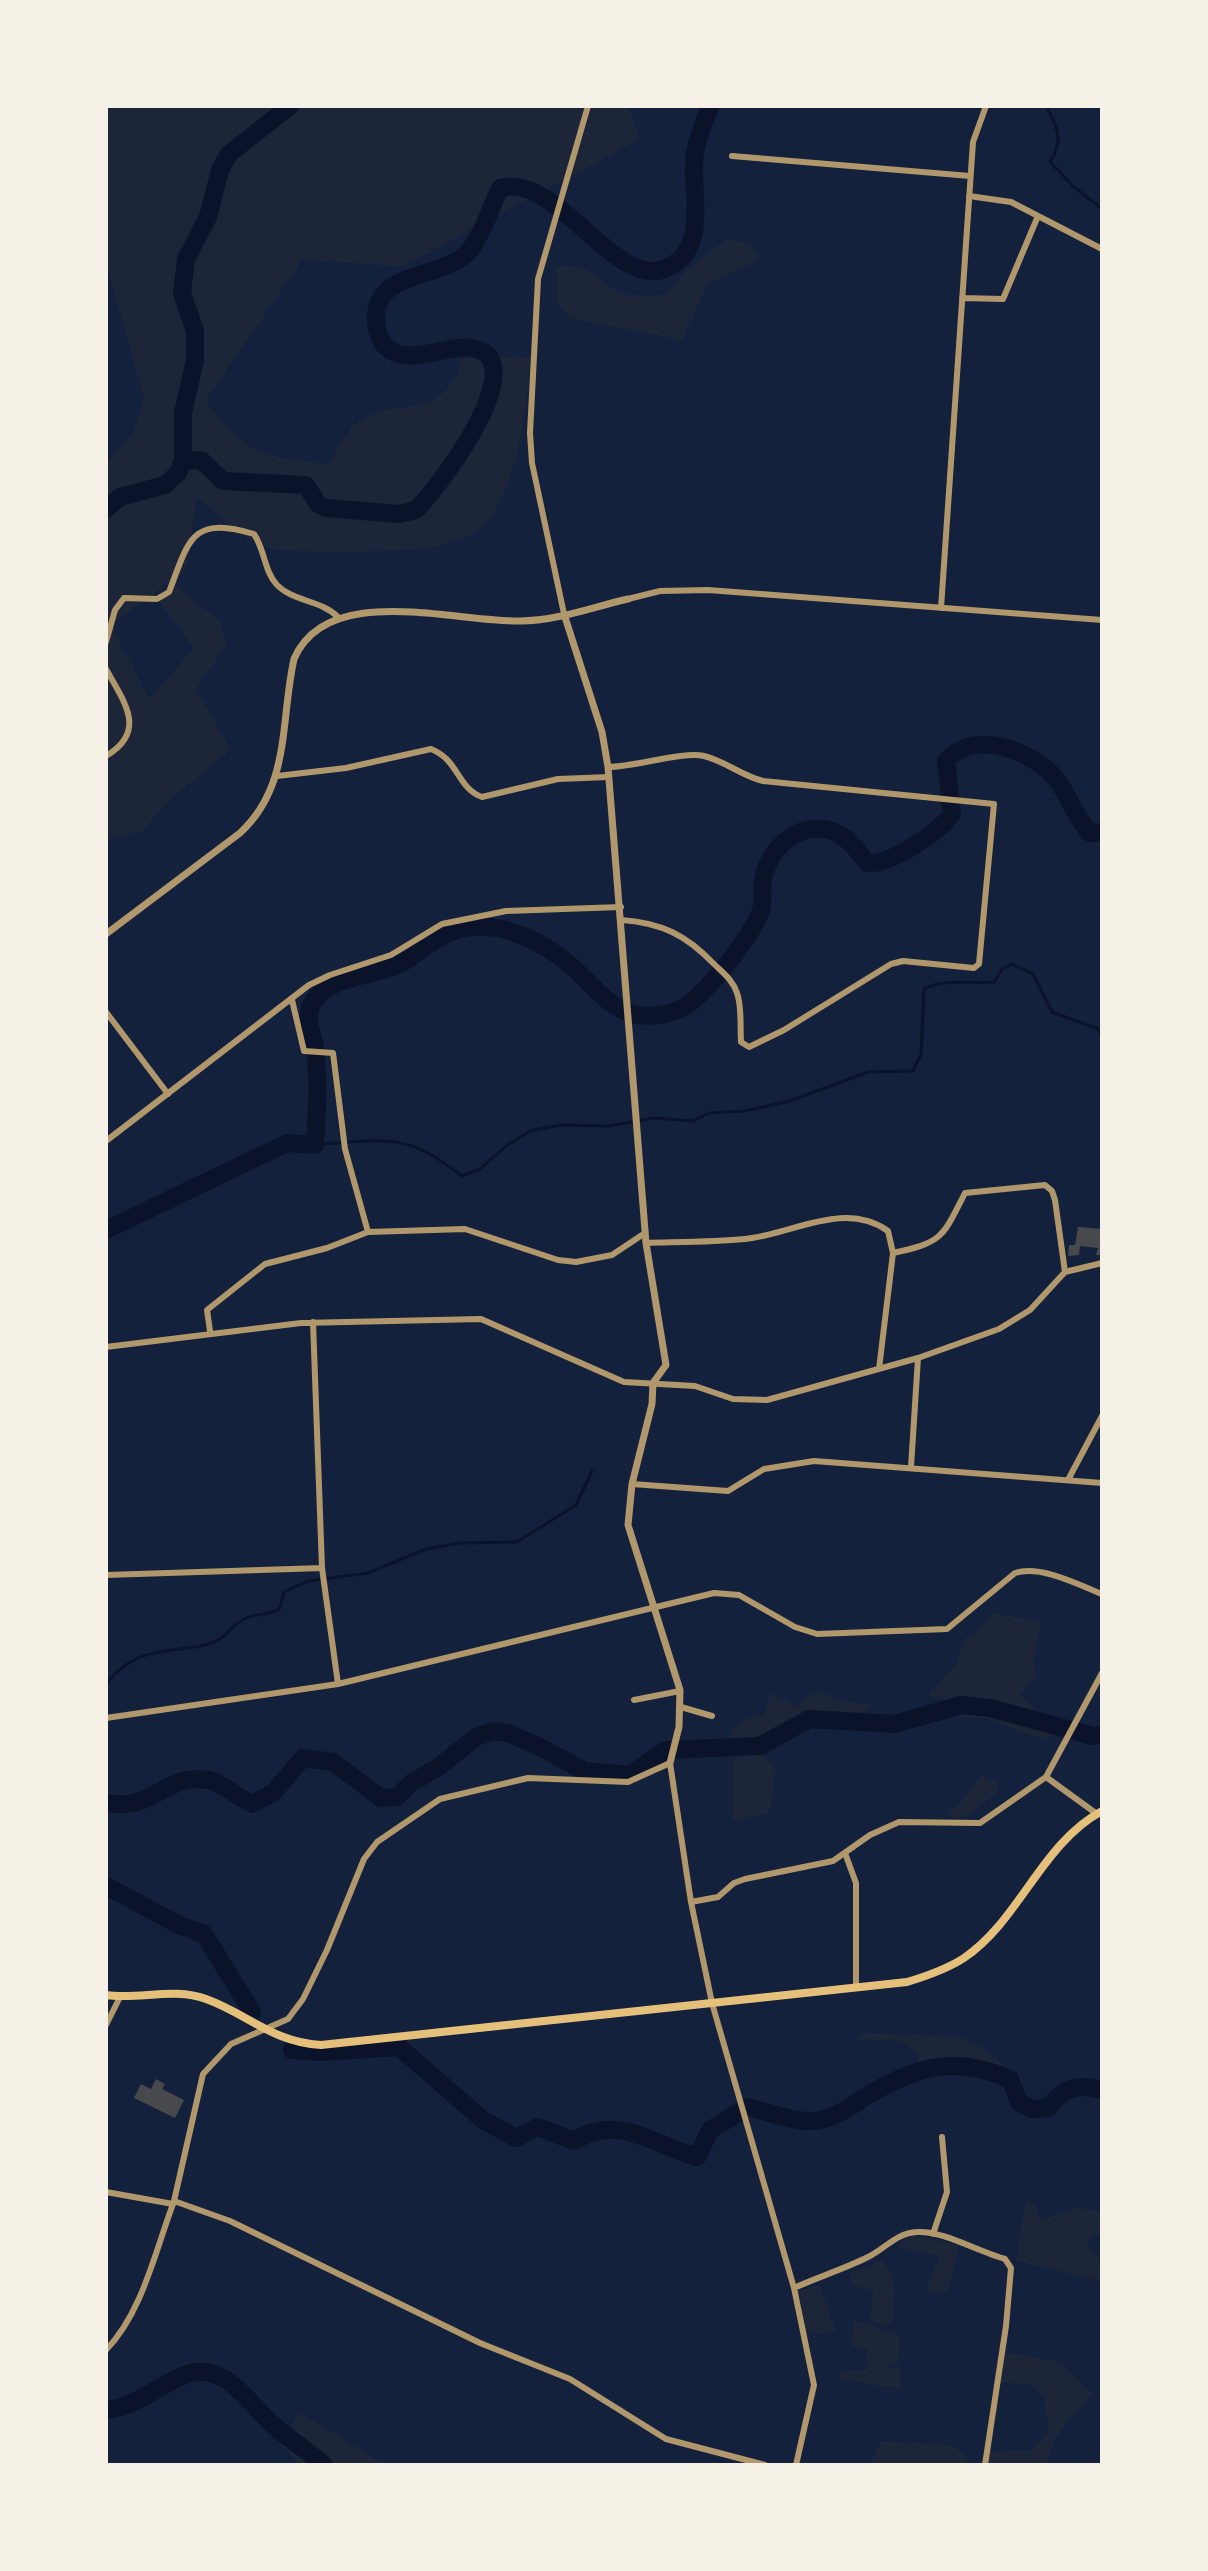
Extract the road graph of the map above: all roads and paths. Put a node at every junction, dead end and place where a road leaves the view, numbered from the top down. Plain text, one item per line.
1 (588, 106) edge
2 (986, 106) edge
3 (732, 156) dead end
4 (970, 176) junction
5 (969, 196) junction
6 (1038, 216) junction
7 (1102, 249) edge
8 (962, 298) junction
9 (628, 599) joint
10 (941, 608) junction
11 (564, 614) junction
12 (338, 617) junction
13 (1102, 620) edge
14 (106, 642) edge
15 (106, 669) edge
16 (106, 756) edge
17 (608, 767) junction
18 (277, 776) junction
19 (609, 777) junction
20 (621, 907) junction
21 (622, 920) junction
22 (106, 934) edge
23 (292, 1000) junction
24 (106, 1012) edge
25 (168, 1094) junction
26 (106, 1141) edge
27 (368, 1232) junction
28 (645, 1233) junction
29 (646, 1243) junction
30 (893, 1253) junction
31 (1102, 1263) edge
32 (1065, 1272) junction
33 (313, 1322) junction
34 (210, 1331) junction
35 (106, 1347) edge
36 (918, 1358) junction
37 (879, 1369) junction
38 (653, 1383) junction
39 (1102, 1416) edge
40 (911, 1467) junction
41 (1069, 1478) junction
42 (1102, 1483) edge
43 (632, 1484) junction
44 (322, 1568) junction
45 (106, 1575) edge
46 (1102, 1594) edge
47 (656, 1609) junction
48 (1102, 1673) edge
49 (338, 1684) junction
50 (680, 1691) junction
51 (634, 1700) dead end
52 (681, 1707) junction
53 (712, 1716) dead end
54 (106, 1718) edge
55 (672, 1754) junction
56 (1046, 1777) junction
57 (1100, 1812) edge
58 (845, 1853) junction
59 (691, 1902) junction
60 (856, 1988) junction
61 (106, 1995) edge
62 (120, 1997) junction
63 (712, 2003) junction
64 (106, 2025) edge
65 (263, 2031) junction
66 (942, 2137) dead end
67 (106, 2192) edge
68 (173, 2203) junction
69 (933, 2234) junction
70 (794, 2288) junction
71 (106, 2350) edge
72 (765, 2465) edge
73 (796, 2465) edge
74 (985, 2465) edge

1 - 11 street
2 - 4 street
3 - 4 street
4 - 5 street
5 - 6 street
5 - 8 street
6 - 7 street
6 - 8 street
8 - 10 street
9 - 10 street
9 - 11 street
10 - 13 street
11 - 12 street
11 - 17 street
12 - 14 street
12 - 18 street
15 - 16 street
17 - 19 street
17 - 21 street
18 - 19 street
18 - 22 street
19 - 20 street
20 - 21 street
20 - 23 street
21 - 28 street
23 - 25 street
23 - 27 street
24 - 25 street
25 - 26 street
27 - 28 street
27 - 34 street
28 - 29 street
29 - 30 street
29 - 38 street
30 - 32 street
30 - 37 street
31 - 32 street
32 - 36 street
33 - 34 street
33 - 38 street
33 - 44 street
34 - 35 street
36 - 37 street
36 - 40 street
37 - 38 street
38 - 43 street
39 - 41 street
40 - 41 street
40 - 43 street
41 - 42 street
43 - 47 street
44 - 45 street
44 - 49 street
46 - 47 street
47 - 49 street
47 - 50 street
48 - 56 street
49 - 54 street
50 - 51 street
50 - 52 street
52 - 53 street
52 - 55 street
55 - 59 street
55 - 65 street
56 - 57 street
56 - 58 street
57 - 60 main road
58 - 59 street
58 - 60 street
59 - 63 street
60 - 63 main road
61 - 62 main road
62 - 64 street
62 - 65 main road
63 - 65 main road
63 - 70 street
65 - 68 street
66 - 69 street
67 - 68 street
68 - 71 street
68 - 72 street
69 - 70 street
69 - 74 street
70 - 73 street

